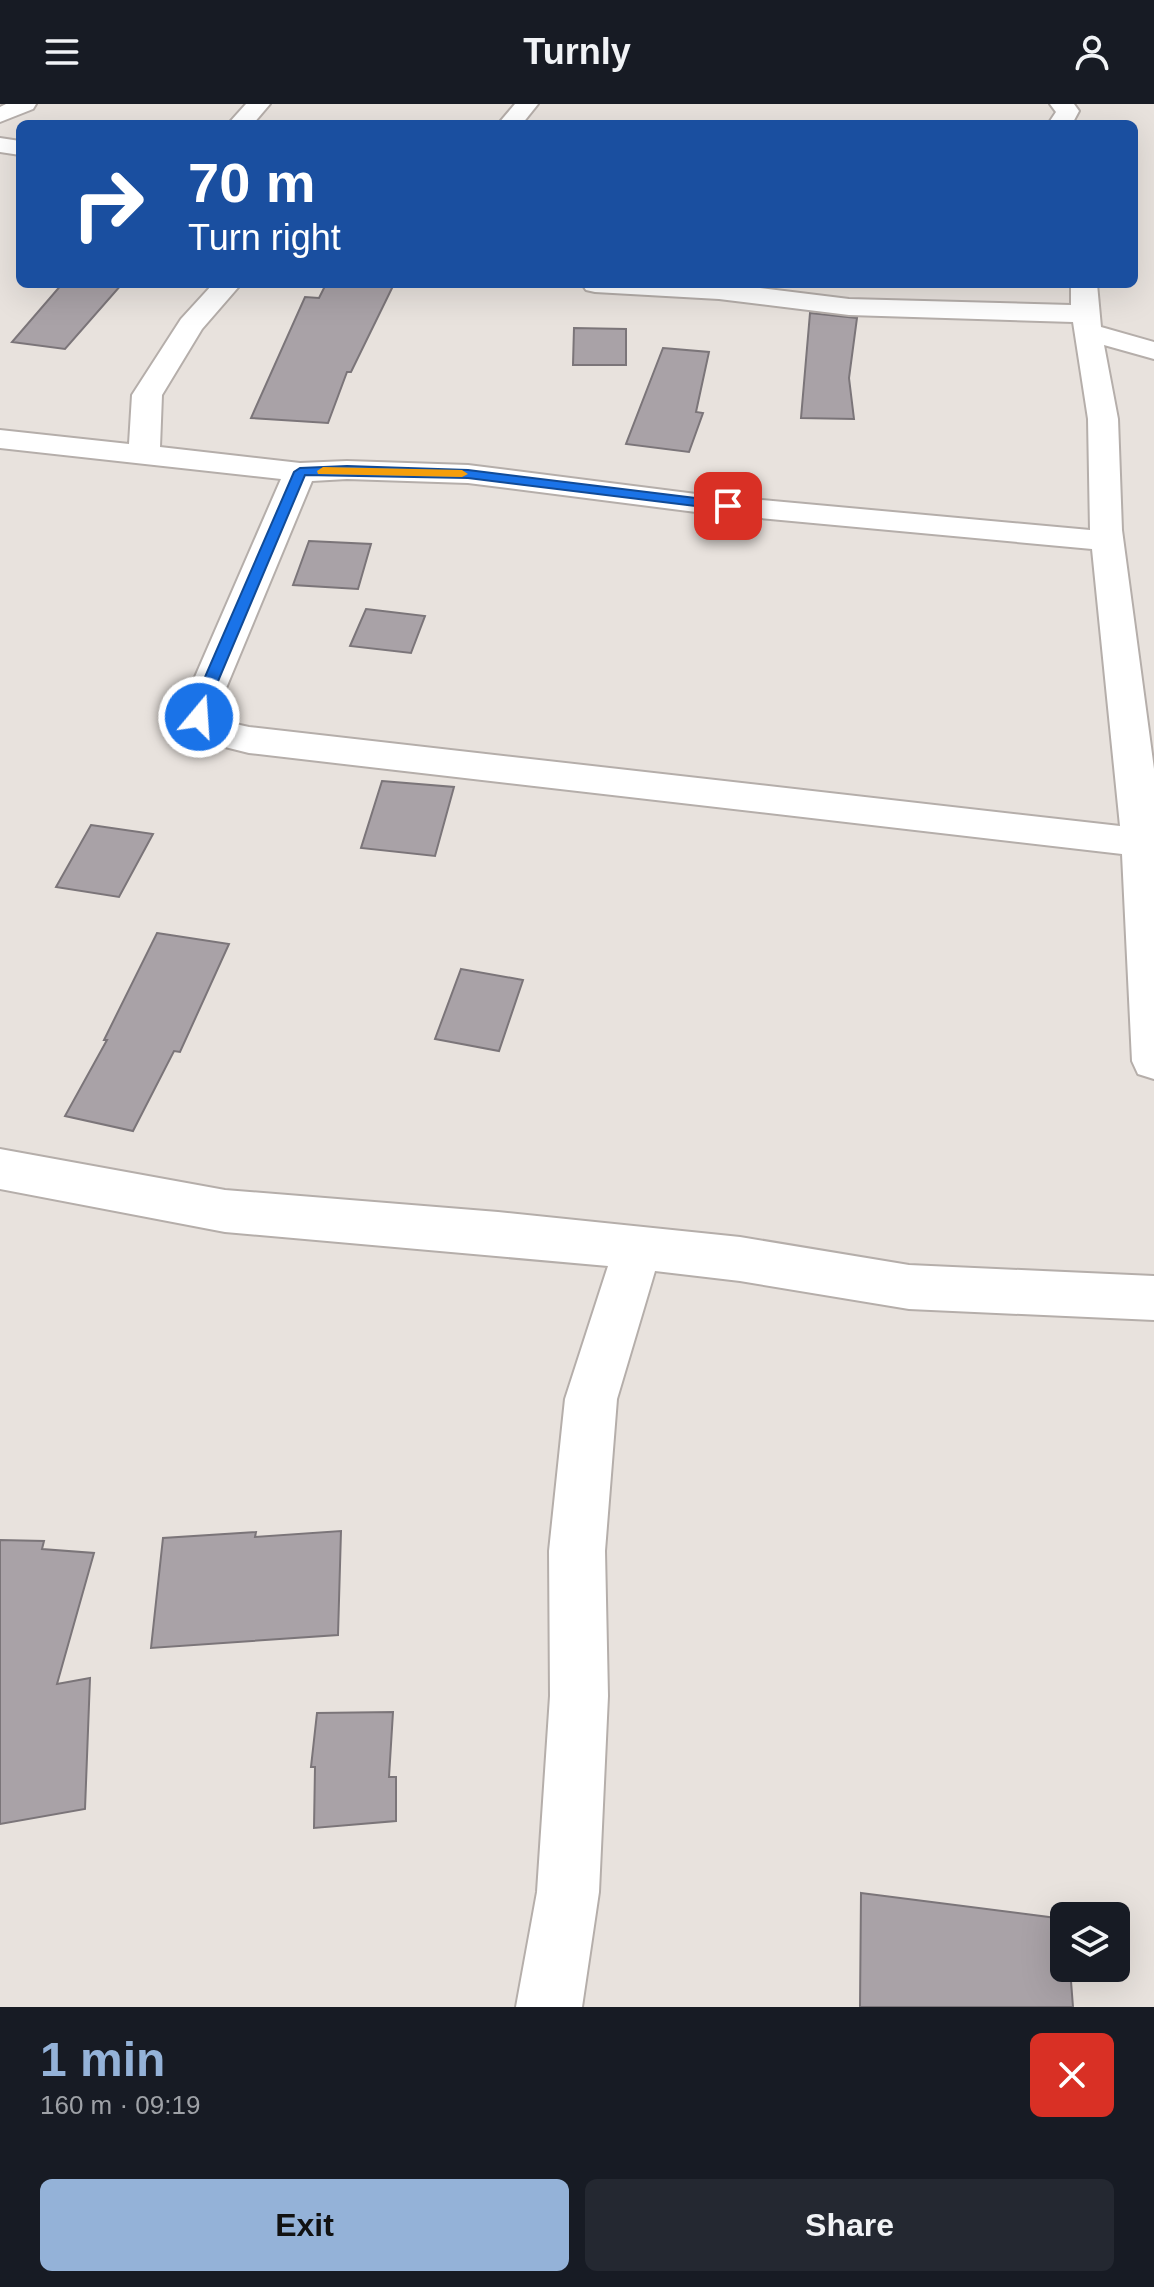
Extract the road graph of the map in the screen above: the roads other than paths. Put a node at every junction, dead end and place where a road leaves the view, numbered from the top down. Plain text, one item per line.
1 (25, 104) edge
2 (259, 104) edge
3 (527, 104) edge
4 (1061, 104) edge
5 (0, 115) edge
6 (244, 120) edge
7 (513, 120) edge
8 (1062, 120) edge
9 (224, 288) edge
10 (666, 288) edge
11 (1086, 310) edge
12 (1154, 351) edge
13 (0, 439) edge
14 (144, 457) junction
15 (300, 472) junction
16 (1108, 541) junction
17 (1137, 649) edge
18 (1140, 842) junction
19 (1154, 1061) edge
20 (0, 1169) edge
21 (638, 1248) junction
22 (1154, 1298) edge
23 (549, 2007) edge

1 - 5 street
2 - 6 street
3 - 7 street
4 - 8 street
9 - 14 street
10 - 11 street
11 - 12 street
11 - 16 street
13 - 14 street
14 - 15 street
15 - 16 street
15 - 18 street
16 - 17 street
17 - 18 street
18 - 19 street
20 - 21 street
21 - 22 street
21 - 23 street

